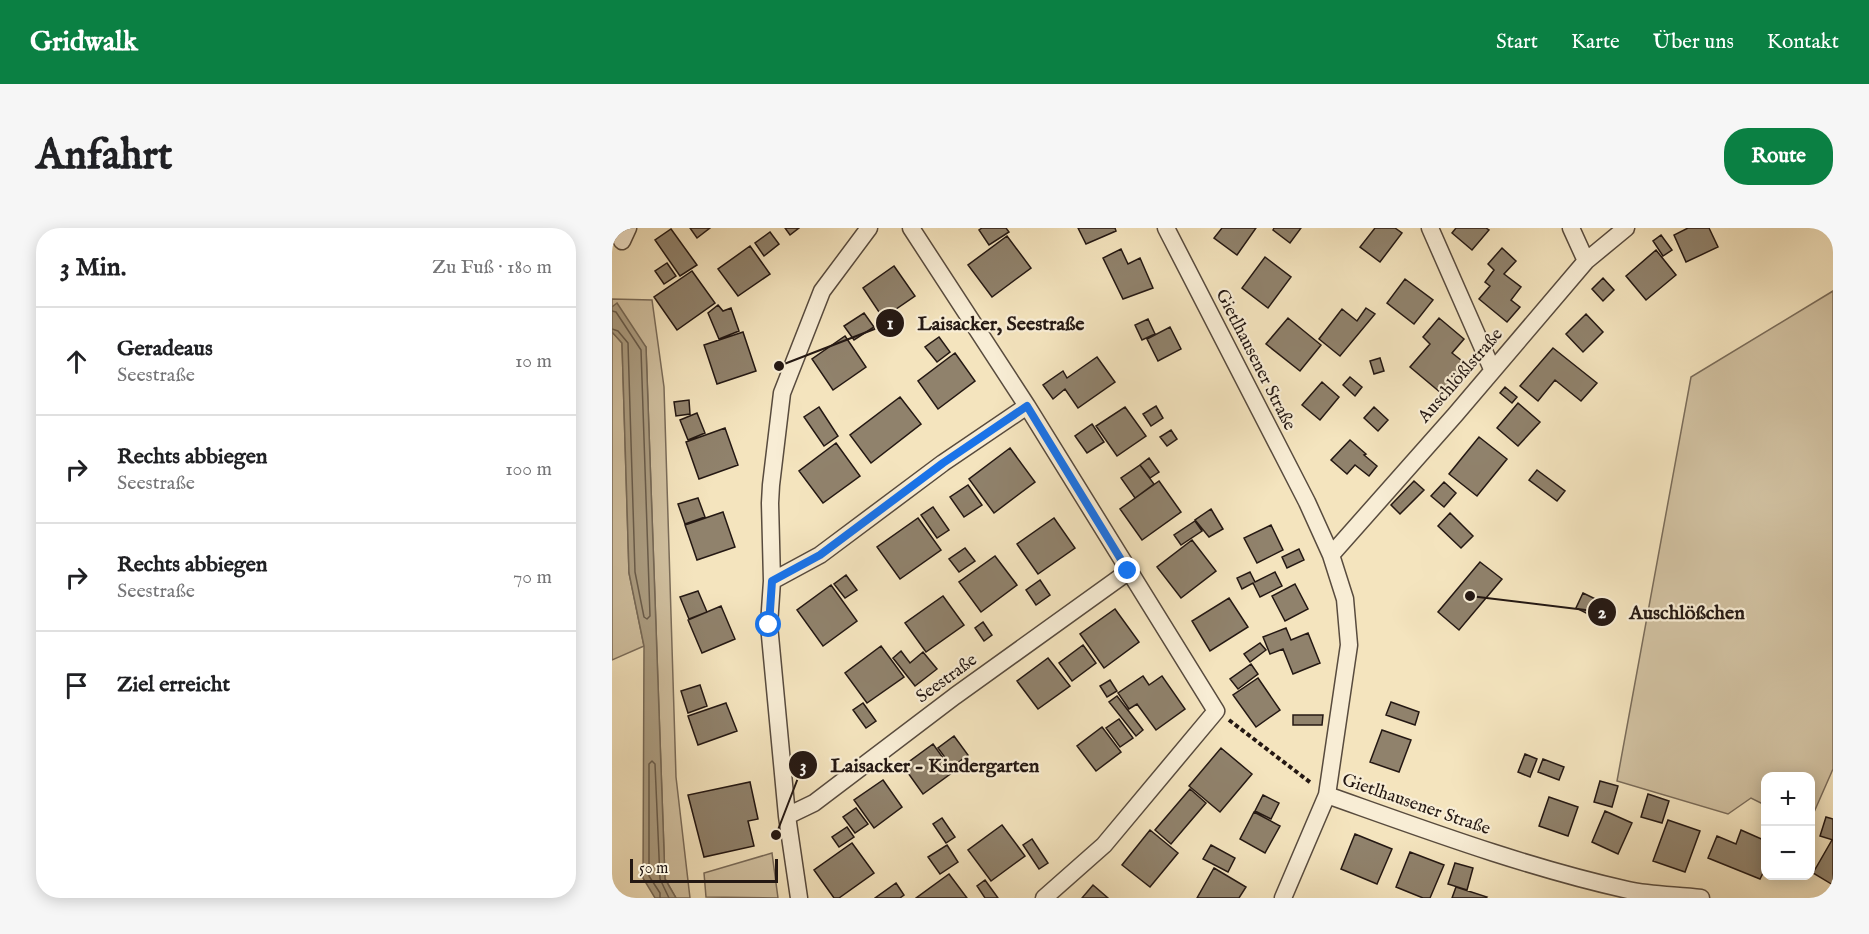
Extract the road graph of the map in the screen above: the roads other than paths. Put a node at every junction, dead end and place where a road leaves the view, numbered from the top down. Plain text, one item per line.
1 (869, 228) edge
2 (911, 228) edge
3 (1166, 228) edge
4 (1430, 228) edge
5 (1571, 228) edge
6 (1626, 228) edge
7 (1586, 261) junction
8 (1492, 369) junction
9 (1027, 406) junction
10 (1331, 555) junction
11 (1128, 571) junction
12 (772, 581) junction
13 (1327, 795) junction
14 (787, 816) junction
15 (799, 898) edge
16 (1044, 898) edge
17 (1283, 898) edge
18 (1701, 898) edge

1 - 12 street
2 - 9 street
3 - 10 street, Gietlhausener Straße
4 - 8 street
5 - 7 street
6 - 7 street, Auschlößlstraße
7 - 8 street, Auschlößlstraße
8 - 10 street, Auschlößlstraße
9 - 11 street
9 - 12 street
10 - 13 street, Gietlhausener Straße
11 - 14 street, Seestraße
11 - 16 street
12 - 14 street
13 - 17 street
13 - 18 street, Gietlhausener Straße
14 - 15 street

